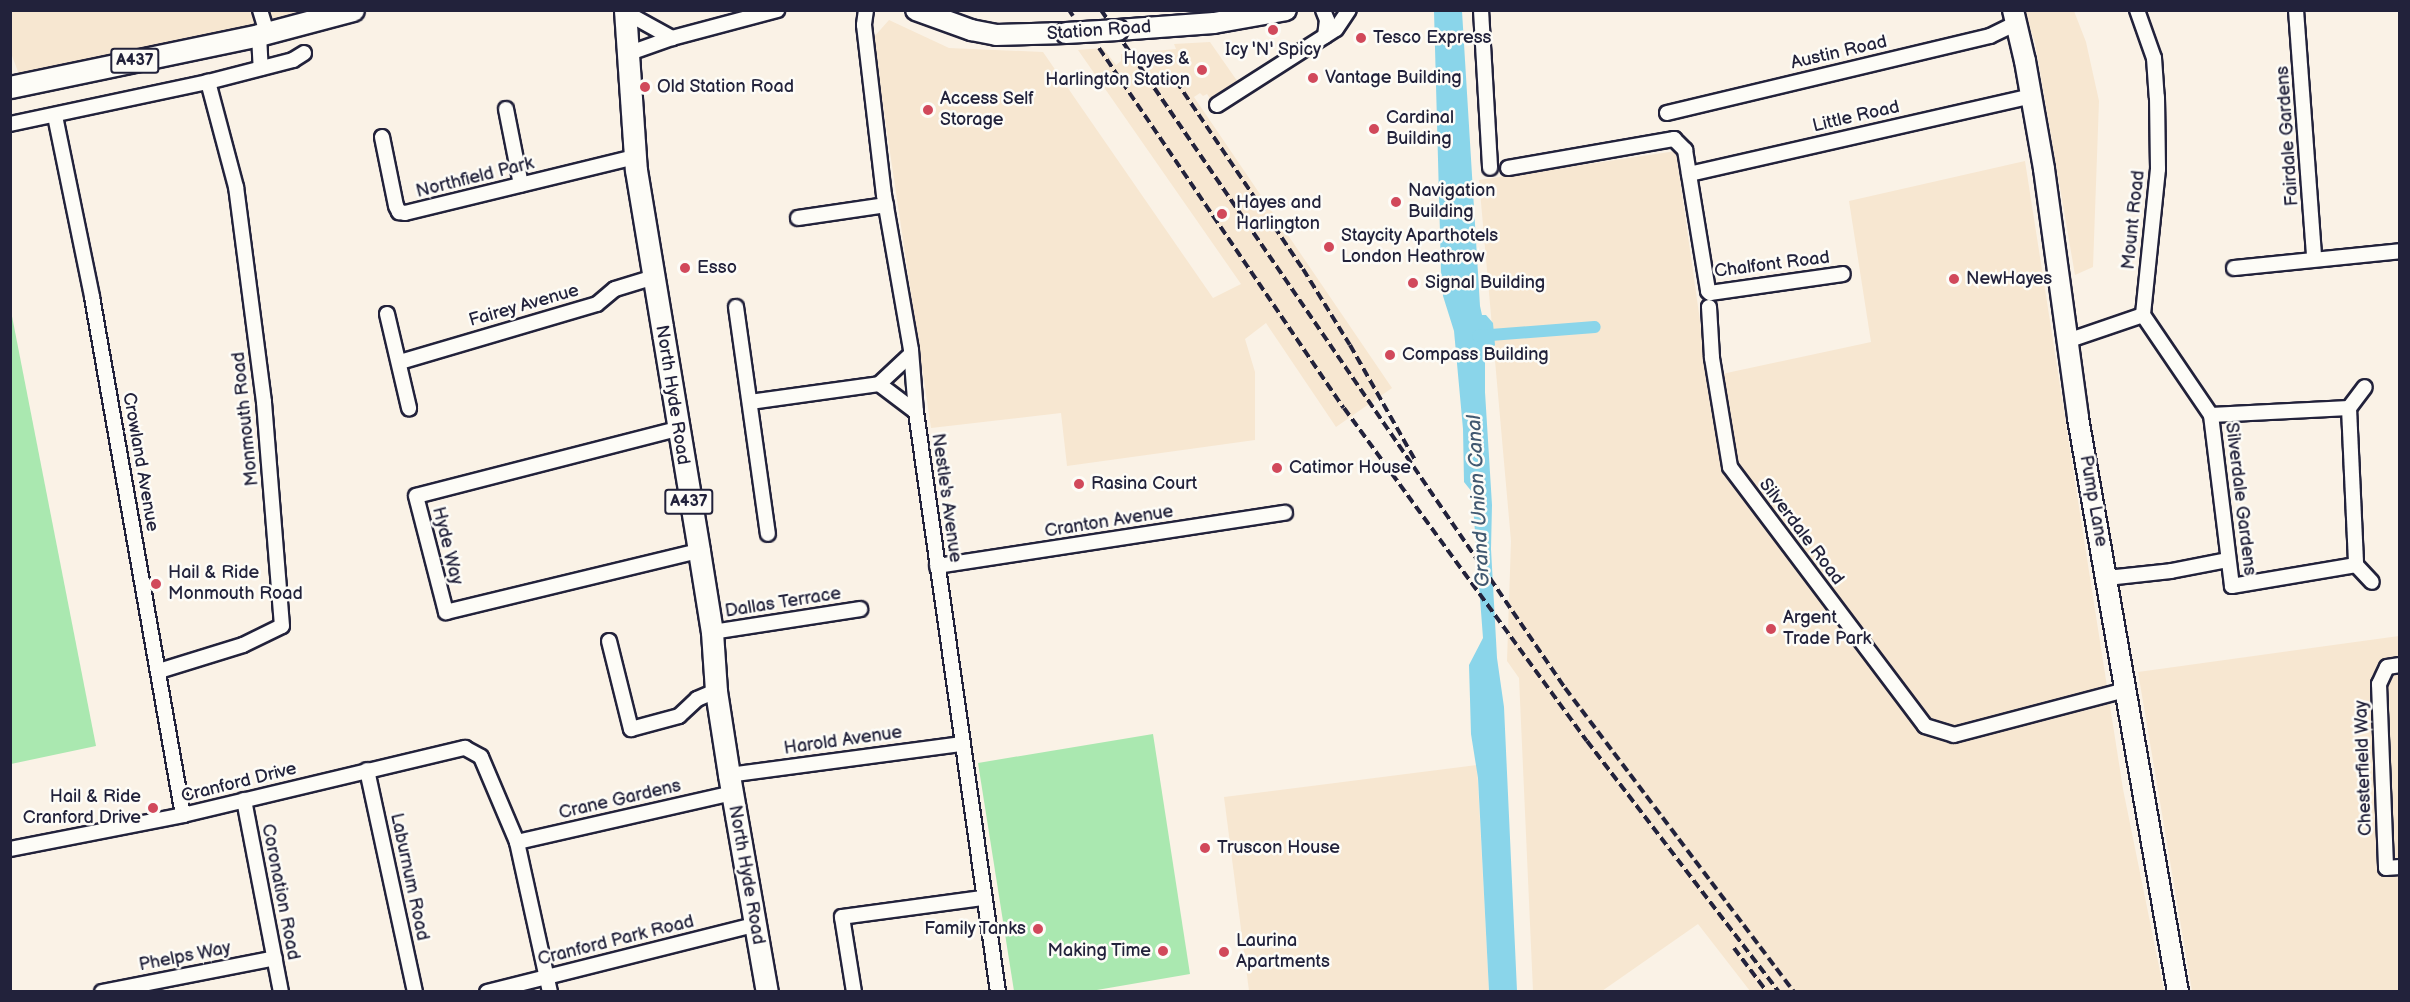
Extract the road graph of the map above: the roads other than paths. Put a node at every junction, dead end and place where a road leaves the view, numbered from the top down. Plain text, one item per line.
1 (260, 10) edge
2 (353, 10) edge
3 (777, 10) edge
4 (866, 10) edge
5 (916, 10) edge
6 (1286, 10) edge
7 (1323, 10) edge
8 (1349, 10) edge
9 (1481, 10) edge
10 (2137, 10) edge
11 (2296, 10) edge
12 (625, 11) edge
13 (2015, 17) edge
14 (263, 34) junction
15 (1324, 36) junction
16 (672, 38) junction
17 (304, 53) dead end
18 (627, 54) junction
19 (261, 68) junction
20 (208, 82) junction
21 (11, 85) edge
22 (2031, 96) junction
23 (1217, 105) dead end
24 (506, 110) dead end
25 (1666, 113) dead end
26 (55, 116) junction
27 (10, 124) edge
28 (382, 137) dead end
29 (635, 157) junction
30 (1491, 168) dead end
31 (1508, 168) dead end
32 (1689, 174) junction
33 (521, 184) junction
34 (886, 205) junction
35 (798, 218) dead end
36 (2400, 251) edge
37 (2314, 258) junction
38 (2234, 268) dead end
39 (1843, 274) dead end
40 (654, 277) junction
41 (736, 307) dead end
42 (1709, 307) dead end
43 (387, 314) dead end
44 (2142, 315) junction
45 (2067, 341) junction
46 (910, 355) junction
47 (399, 362) junction
48 (879, 384) junction
49 (2365, 387) dead end
50 (750, 402) junction
51 (409, 408) dead end
52 (2349, 408) junction
53 (916, 412) junction
54 (2211, 415) junction
55 (677, 429) junction
56 (1285, 513) dead end
57 (768, 534) dead end
58 (699, 551) junction
59 (2227, 560) junction
60 (2356, 565) junction
61 (938, 566) junction
62 (2107, 578) junction
63 (2372, 582) dead end
64 (860, 609) dead end
65 (712, 632) junction
66 (609, 641) dead end
67 (2400, 665) edge
68 (159, 671) junction
69 (2126, 690) junction
70 (716, 691) junction
71 (961, 744) junction
72 (367, 770) junction
73 (731, 784) junction
74 (244, 800) junction
75 (183, 815) junction
76 (517, 842) junction
77 (10, 849) edge
78 (2400, 867) edge
79 (983, 898) junction
80 (754, 925) junction
81 (275, 958) junction
82 (547, 976) junction
83 (102, 992) edge
84 (281, 992) edge
85 (415, 992) edge
86 (487, 992) edge
87 (550, 992) edge
88 (767, 992) edge
89 (854, 992) edge
90 (998, 992) edge
91 (2178, 992) edge

1 - 14 street
2 - 14 main road, A437
3 - 16 street
4 - 34 street, Nestle's Avenue
5 - 6 street, Station Road, bridge
7 - 15 street
8 - 15 street
9 - 30 street
10 - 44 street, Mount Road
11 - 37 street, Fairdale Gardens
12 - 16 street
12 - 18 main road, North Hyde Road / A437
13 - 22 street, Pump Lane
13 - 25 street, Austin Road
14 - 19 street
14 - 21 main road, A437
15 - 23 street
16 - 18 street
17 - 19 street
18 - 29 main road, North Hyde Road / A437
19 - 20 street
20 - 26 street
20 - 68 street, Monmouth Road
22 - 32 street, Little Road
22 - 45 street, Pump Lane
24 - 33 street
26 - 27 street
26 - 68 street, Crowland Avenue
28 - 33 street, Northfield Park
29 - 33 street, Northfield Park
29 - 40 main road, North Hyde Road / A437
31 - 32 street
32 - 39 street, Chalfont Road
34 - 35 street
34 - 46 street, Nestle's Avenue
36 - 37 street
37 - 38 street
40 - 47 street, Fairey Avenue
40 - 55 main road, North Hyde Road / A437
41 - 50 street
42 - 69 street, Silverdale Road
43 - 47 street
44 - 45 street
44 - 54 street
45 - 62 street, Pump Lane
46 - 48 street
46 - 53 street, Nestle's Avenue
47 - 51 street
48 - 50 street
48 - 53 street
49 - 52 street
50 - 57 street
52 - 54 street, Silverdale Gardens
52 - 60 street
53 - 61 street, Nestle's Avenue
54 - 59 street, Silverdale Gardens
55 - 58 main road, North Hyde Road / A437
55 - 58 street, Hyde Way
56 - 61 street, Cranton Avenue
58 - 65 main road, North Hyde Road / A437
59 - 60 street, Silverdale Gardens
59 - 62 street
60 - 63 street
61 - 71 street, Nestle's Avenue
62 - 69 street, Pump Lane
64 - 65 street, Dallas Terrace
65 - 70 main road, North Hyde Road / A437
66 - 70 street
67 - 78 street, Chesterfield Way
68 - 75 street, Crowland Avenue
69 - 91 street, Pump Lane
70 - 73 main road, North Hyde Road / A437
71 - 73 street, Harold Avenue
71 - 79 street, Nestle's Avenue
72 - 74 street, Cranford Drive
72 - 76 street, Cranford Drive
72 - 85 street, Laburnum Road
73 - 76 street, Crane Gardens
73 - 80 main road, North Hyde Road / A437
74 - 75 street, Cranford Drive
74 - 81 street, Coronation Road
75 - 77 street, Cranford Drive
76 - 82 street
79 - 89 street
79 - 90 street, Nestle's Avenue
80 - 82 street, Cranford Park Road
80 - 88 main road, North Hyde Road / A437
81 - 83 street, Phelps Way
81 - 84 street, Coronation Road
82 - 86 street, Cranford Park Road
82 - 87 street

